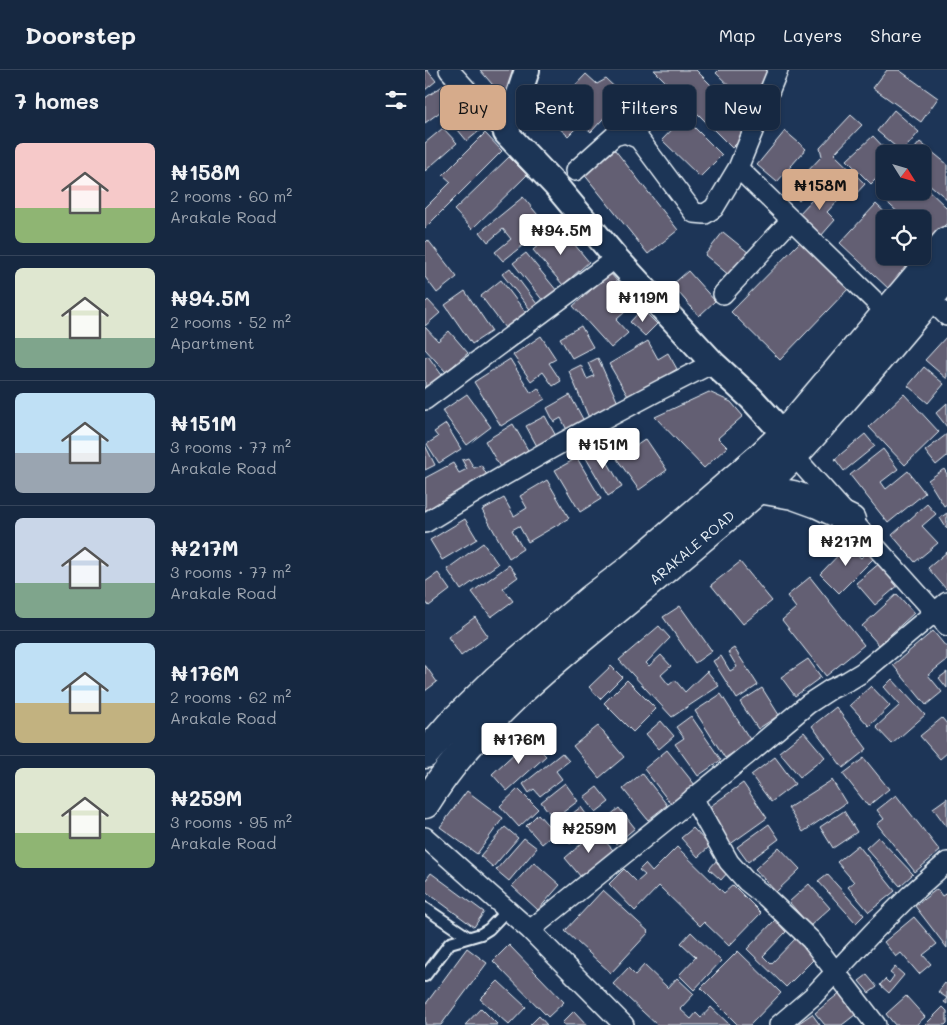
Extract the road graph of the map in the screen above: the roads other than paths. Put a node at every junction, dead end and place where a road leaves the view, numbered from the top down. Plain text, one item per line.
1 (449, 70) edge
2 (527, 70) edge
3 (778, 70) edge
4 (506, 133) junction
5 (738, 168) junction
6 (575, 171) dead end
7 (791, 220) junction
8 (947, 241) edge
9 (616, 258) junction
10 (947, 277) edge
11 (723, 294) dead end
12 (938, 307) edge
13 (887, 313) junction
14 (713, 363) junction
15 (425, 400) edge
16 (789, 445) junction
17 (759, 489) junction
18 (851, 520) junction
19 (425, 522) edge
20 (598, 609) junction
21 (943, 613) edge
22 (425, 754) edge
23 (693, 798) junction
24 (425, 804) edge
25 (425, 837) edge
26 (947, 862) edge
27 (425, 908) edge
28 (507, 910) junction
29 (530, 930) junction
30 (468, 937) junction
31 (836, 972) junction
32 (425, 976) edge
33 (624, 1025) edge
34 (779, 1025) edge
35 (876, 1025) edge

1 - 4 street
2 - 4 street
3 - 5 street
4 - 9 street
5 - 6 street
5 - 7 street
7 - 11 street
7 - 13 street
8 - 13 main road, ARAKALE ROAD
9 - 14 street
9 - 15 street
10 - 12 main road, ARAKALE ROAD
12 - 16 main road, ARAKALE ROAD
13 - 16 main road, ARAKALE ROAD
14 - 16 street
14 - 19 street
16 - 17 main road, ARAKALE ROAD
16 - 18 street
16 - 20 main road, ARAKALE ROAD
17 - 18 main road
17 - 20 main road, ARAKALE ROAD
18 - 21 street
20 - 22 main road, ARAKALE ROAD
20 - 24 main road, ARAKALE ROAD
21 - 23 street
23 - 29 street
23 - 31 street
25 - 28 street
26 - 31 street
27 - 30 lane
28 - 29 street
28 - 30 lane
29 - 33 street
30 - 32 lane
31 - 34 street
31 - 35 street

